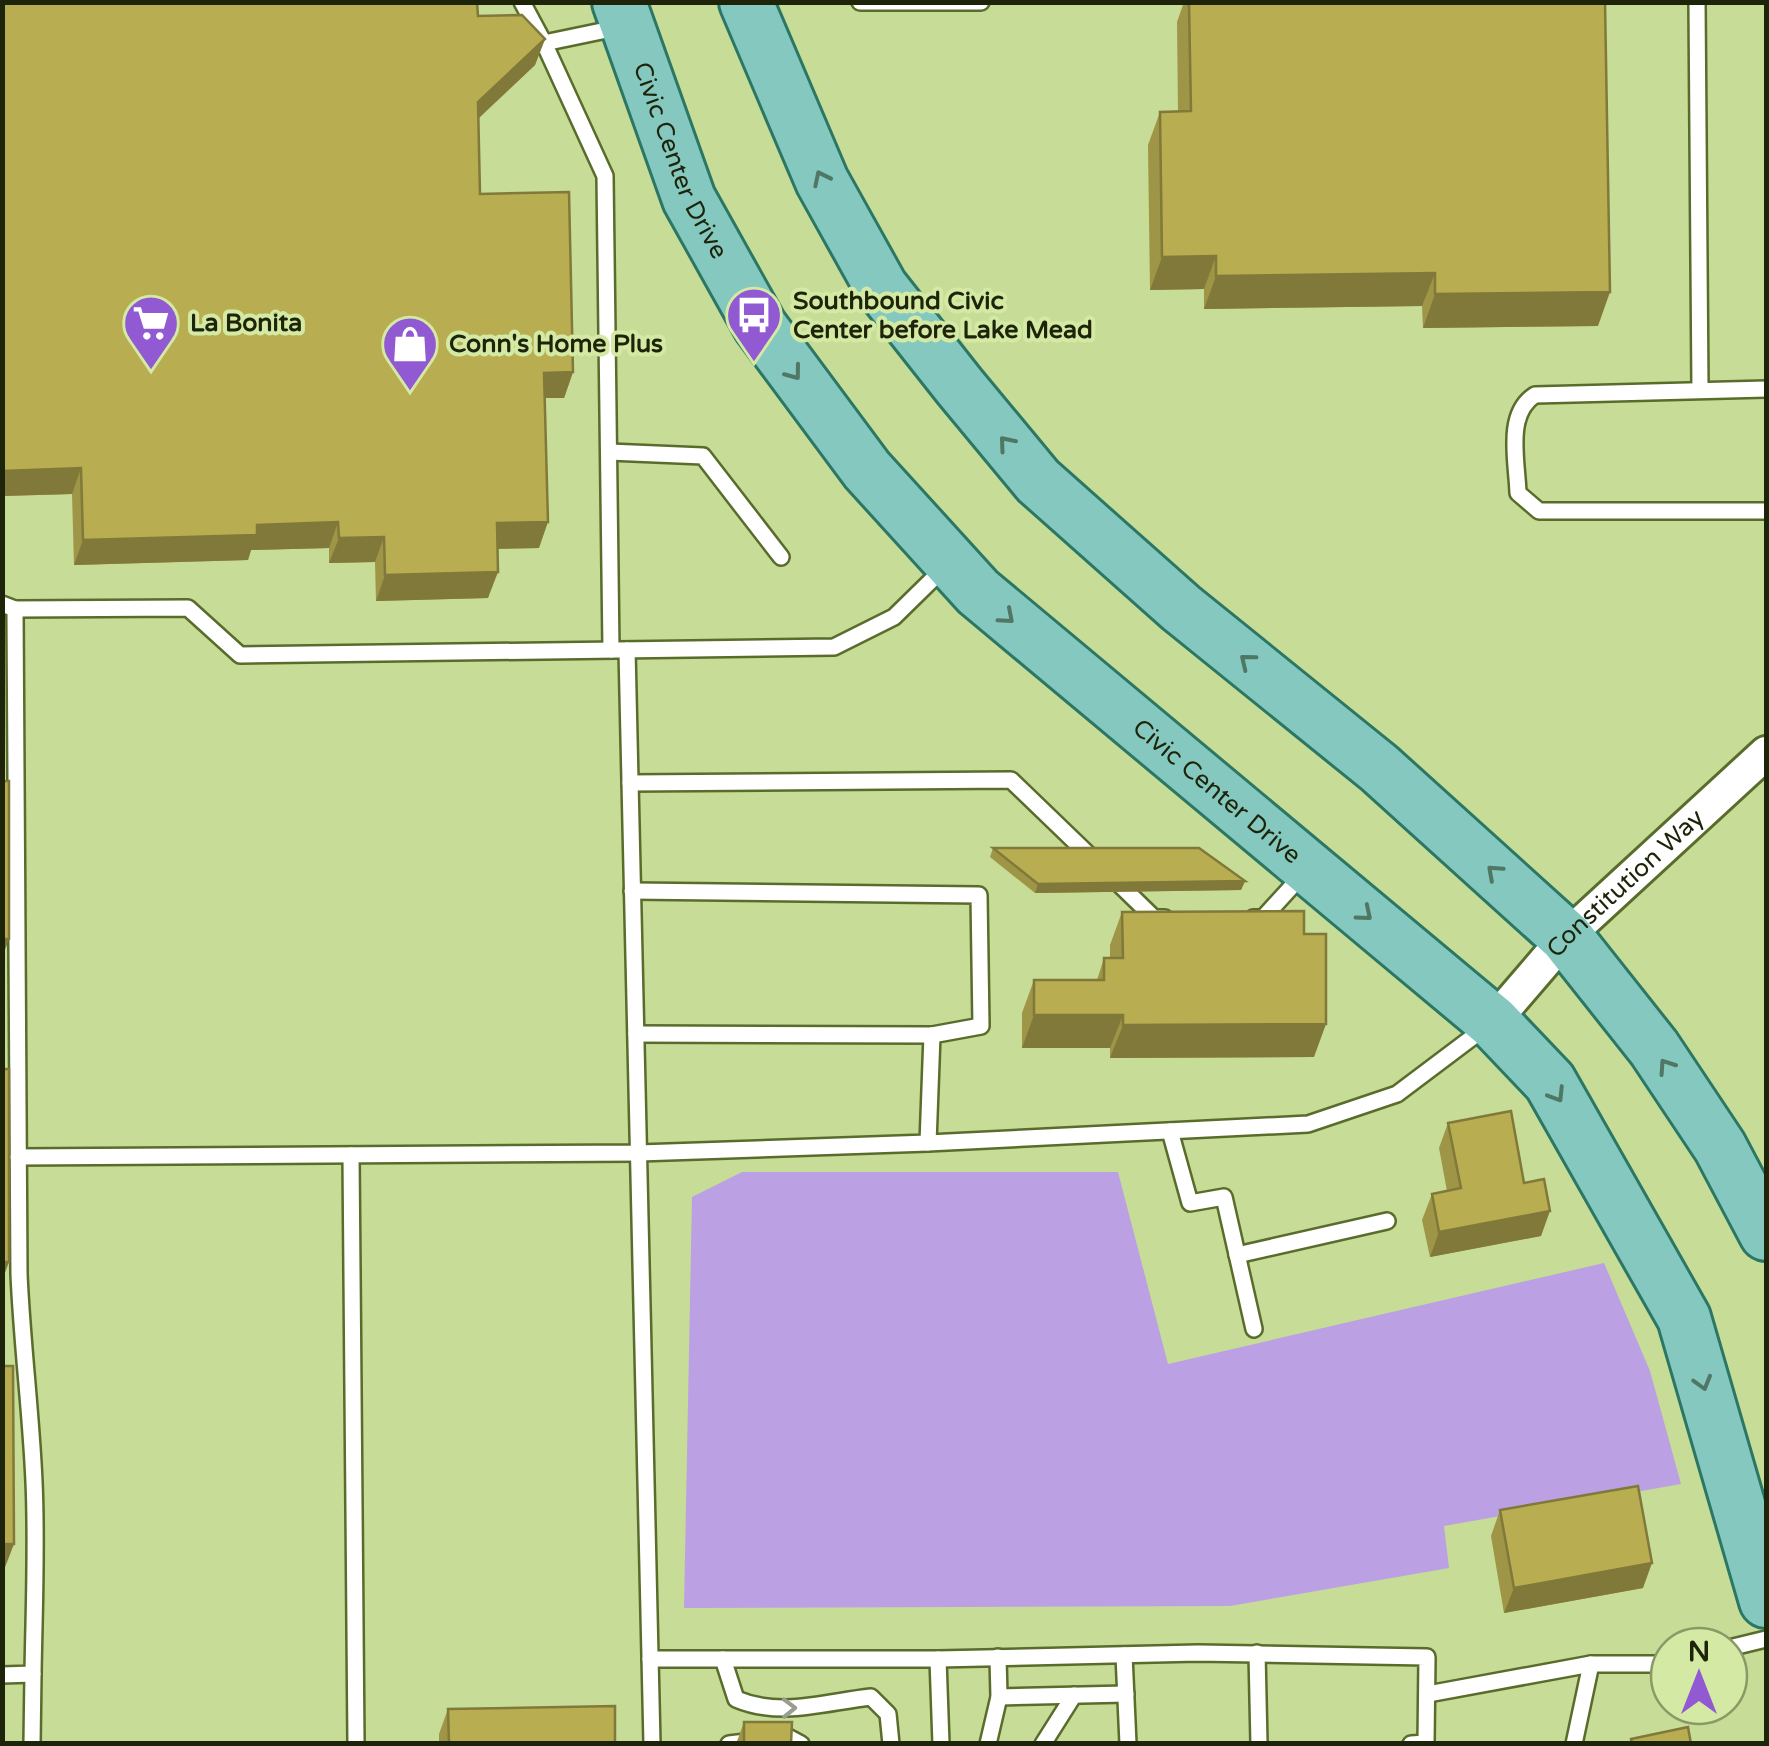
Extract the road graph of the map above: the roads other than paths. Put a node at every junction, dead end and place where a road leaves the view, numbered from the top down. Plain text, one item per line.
1 (522, 2) edge
2 (746, 2) edge
3 (860, 2) edge
4 (981, 2) edge
5 (1697, 2) edge
6 (622, 14) edge
7 (544, 43) junction
8 (1766, 389) edge
9 (1700, 390) junction
10 (609, 452) junction
11 (1766, 511) edge
12 (781, 557) dead end
13 (951, 562) junction
14 (8, 607) edge
15 (619, 650) junction
16 (1766, 753) edge
17 (630, 783) junction
18 (1308, 868) junction
19 (632, 890) junction
20 (1190, 918) edge
21 (1226, 918) edge
22 (1566, 937) junction
23 (1493, 1022) junction
24 (636, 1034) junction
25 (932, 1035) junction
26 (1170, 1131) junction
27 (928, 1143) junction
28 (639, 1153) junction
29 (351, 1155) junction
30 (18, 1157) junction
31 (1387, 1221) dead end
32 (1766, 1234) edge
33 (1237, 1254) junction
34 (1254, 1329) dead end
35 (1766, 1602) edge
36 (1257, 1653) junction
37 (1124, 1655) junction
38 (998, 1657) junction
39 (650, 1658) junction
40 (723, 1658) junction
41 (938, 1658) junction
42 (1591, 1664) junction
43 (1649, 1664) edge
44 (2, 1674) edge
45 (33, 1674) junction
46 (1126, 1694) junction
47 (1428, 1694) junction
48 (1074, 1696) junction
49 (999, 1697) junction
50 (32, 1744) edge
51 (356, 1744) edge
52 (652, 1744) edge
53 (729, 1744) edge
54 (800, 1744) edge
55 (891, 1744) edge
56 (941, 1744) edge
57 (988, 1744) edge
58 (1043, 1744) edge
59 (1128, 1744) edge
60 (1259, 1744) edge
61 (1411, 1744) edge
62 (1574, 1744) edge

1 - 7 lane
22 -> 2 main road
3 - 4 lane
5 - 9 lane
6 - 7 lane
6 -> 13 main road, Civic Center Drive
7 - 10 lane
8 - 9 lane
9 - 11 lane
10 - 12 lane
10 - 15 lane
13 - 15 lane
13 -> 18 main road, Civic Center Drive
14 - 15 lane
14 - 30 lane
15 - 17 lane
16 - 22 street, Constitution Way
17 - 19 lane
17 - 20 lane
18 - 21 lane
18 -> 23 main road, Civic Center Drive
19 - 24 lane
19 - 25 lane
22 - 23 street, Constitution Way
32 -> 22 main road
23 - 26 lane
23 -> 35 main road, Civic Center Drive
24 - 25 lane
24 - 28 lane
25 - 27 lane
26 - 27 lane
26 - 33 lane
27 - 28 lane
28 - 29 lane
28 - 39 lane
29 - 30 lane
29 - 51 lane
30 - 45 lane
31 - 33 lane
33 - 34 lane
36 - 37 lane
36 - 47 lane
36 - 60 lane
37 - 38 lane
37 - 46 lane
38 - 41 lane
38 - 49 lane
39 - 40 lane
39 - 52 lane
40 - 41 lane
40 -> 55 lane
41 - 56 lane
42 - 43 lane
42 - 47 lane
42 - 62 lane
44 - 45 lane
45 - 50 lane
46 - 48 lane
46 - 59 lane
47 - 61 lane
48 - 49 lane
48 - 58 lane
49 - 57 lane
53 - 54 lane

